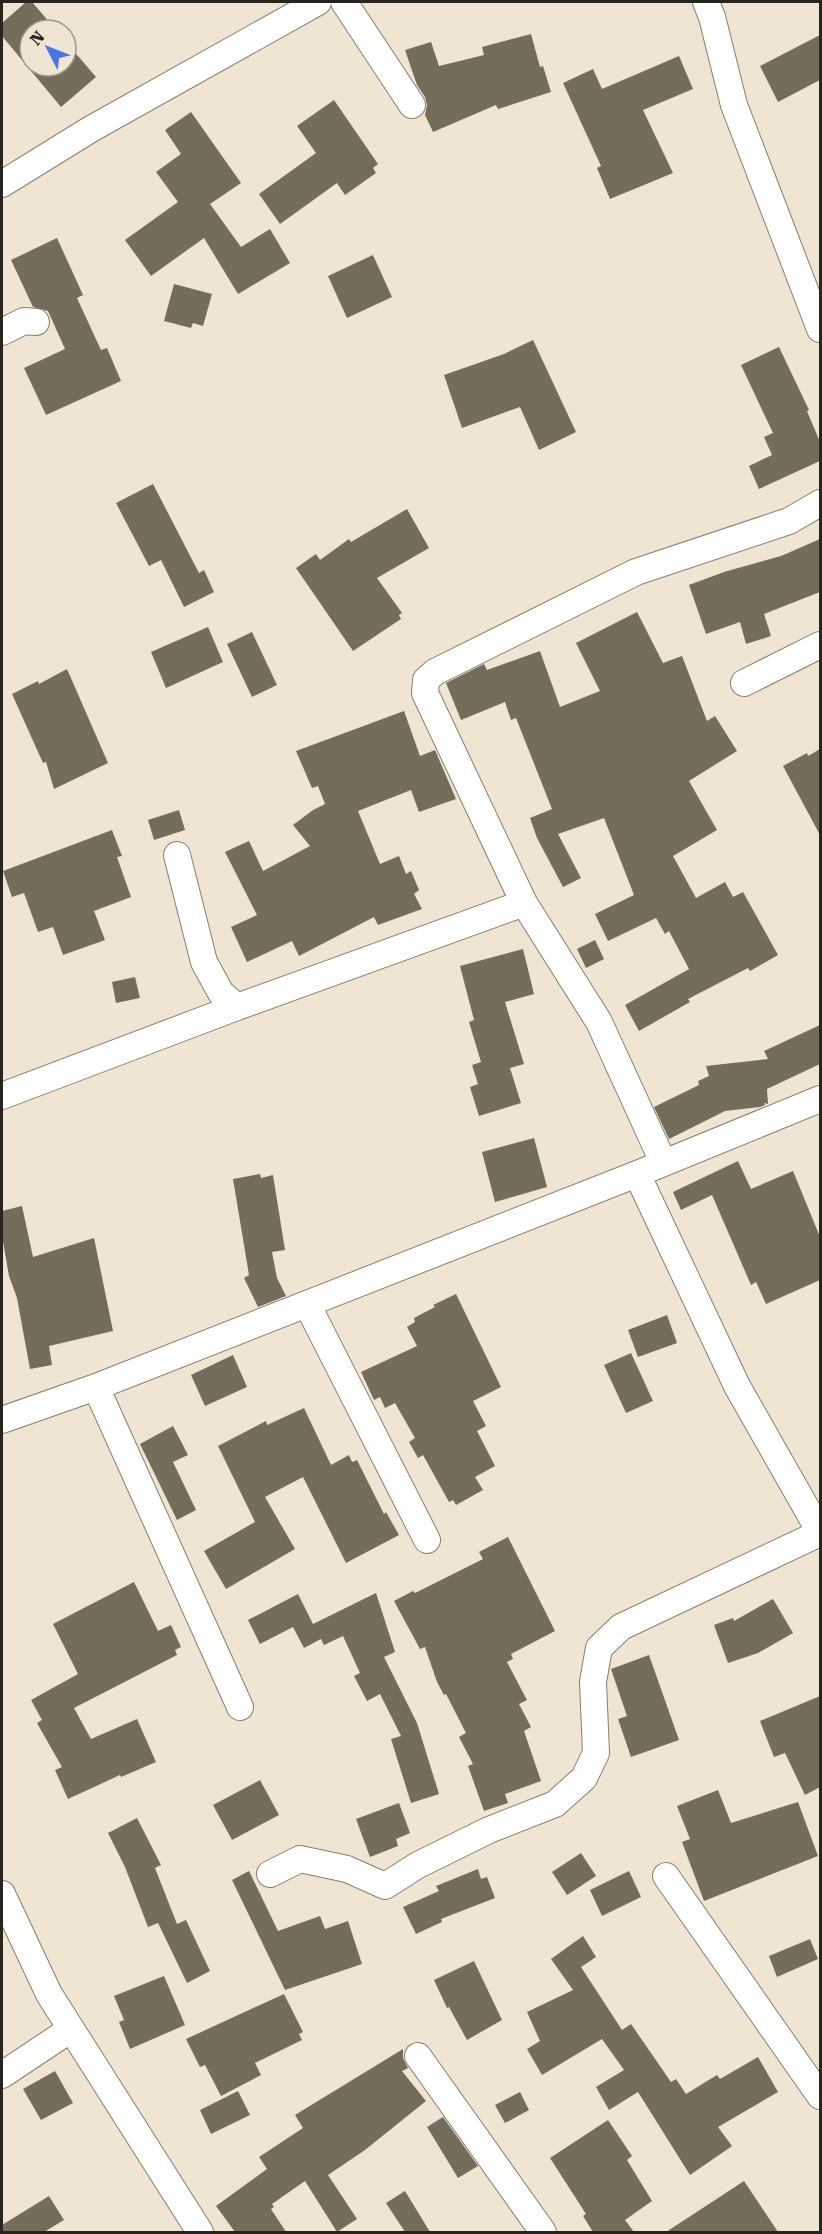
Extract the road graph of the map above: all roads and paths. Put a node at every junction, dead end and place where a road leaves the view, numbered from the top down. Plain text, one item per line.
1 (318, 2) edge
2 (344, 2) edge
3 (706, 2) edge
4 (412, 105) dead end
5 (2, 184) edge
6 (36, 322) dead end
7 (820, 329) edge
8 (2, 332) edge
9 (820, 503) edge
10 (820, 645) edge
11 (744, 683) dead end
12 (177, 855) dead end
13 (524, 903) junction
14 (237, 1007) junction
15 (2, 1096) edge
16 (820, 1099) edge
17 (663, 1162) junction
18 (637, 1174) junction
19 (307, 1304) junction
20 (96, 1387) junction
21 (2, 1420) edge
22 (820, 1532) edge
23 (428, 1540) dead end
24 (240, 1707) dead end
25 (270, 1874) dead end
26 (666, 1876) dead end
27 (2, 1894) edge
28 (70, 2029) junction
29 (418, 2056) dead end
30 (2, 2075) edge
31 (820, 2096) edge
32 (535, 2230) edge
33 (200, 2232) edge

1 - 5 street
2 - 4 street
3 - 7 street
6 - 8 street
9 - 13 street
10 - 11 street
12 - 14 street
13 - 14 street
13 - 17 street
14 - 15 street
16 - 17 street
17 - 18 street
18 - 19 street
18 - 22 street
19 - 20 street
19 - 23 street
20 - 21 street
20 - 24 street
22 - 25 street
26 - 31 street
27 - 28 street
28 - 30 street
28 - 33 street
29 - 32 street

